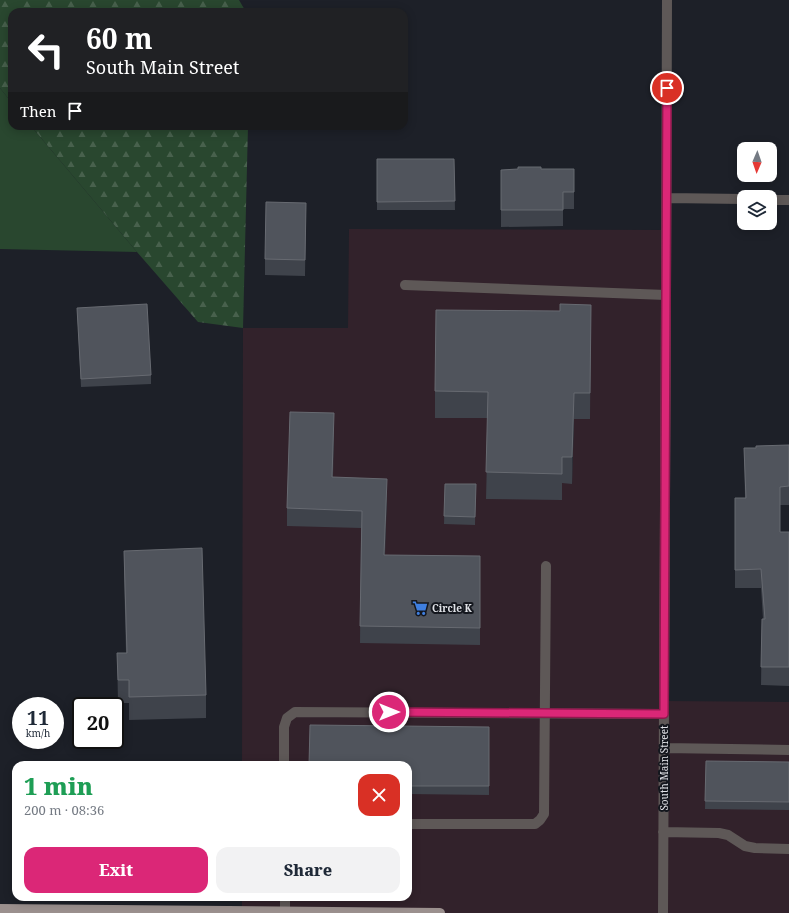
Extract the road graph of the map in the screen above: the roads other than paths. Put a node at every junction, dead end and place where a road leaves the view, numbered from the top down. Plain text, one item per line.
1 (667, 0) edge
2 (667, 198) junction
3 (737, 199) edge
4 (777, 200) edge
5 (789, 200) edge
6 (405, 285) dead end
7 (666, 295) junction
8 (546, 566) dead end
9 (545, 713) junction
10 (664, 714) junction
11 (664, 748) junction
12 (789, 750) edge
13 (284, 761) edge
14 (412, 824) edge
15 (663, 832) junction
16 (789, 849) edge
17 (285, 901) edge
18 (0, 909) edge
19 (285, 912) junction
20 (440, 913) edge
21 (663, 913) edge

1 - 2 street, South Main Street
2 - 3 street
2 - 7 street, South Main Street
4 - 5 street
6 - 7 street
7 - 10 street, South Main Street
8 - 9 street
9 - 10 street
9 - 13 street
9 - 14 street
10 - 11 street, South Main Street
11 - 12 street
11 - 15 street, South Main Street
15 - 16 street
15 - 21 street, South Main Street
17 - 19 street
18 - 19 main road
19 - 20 main road

